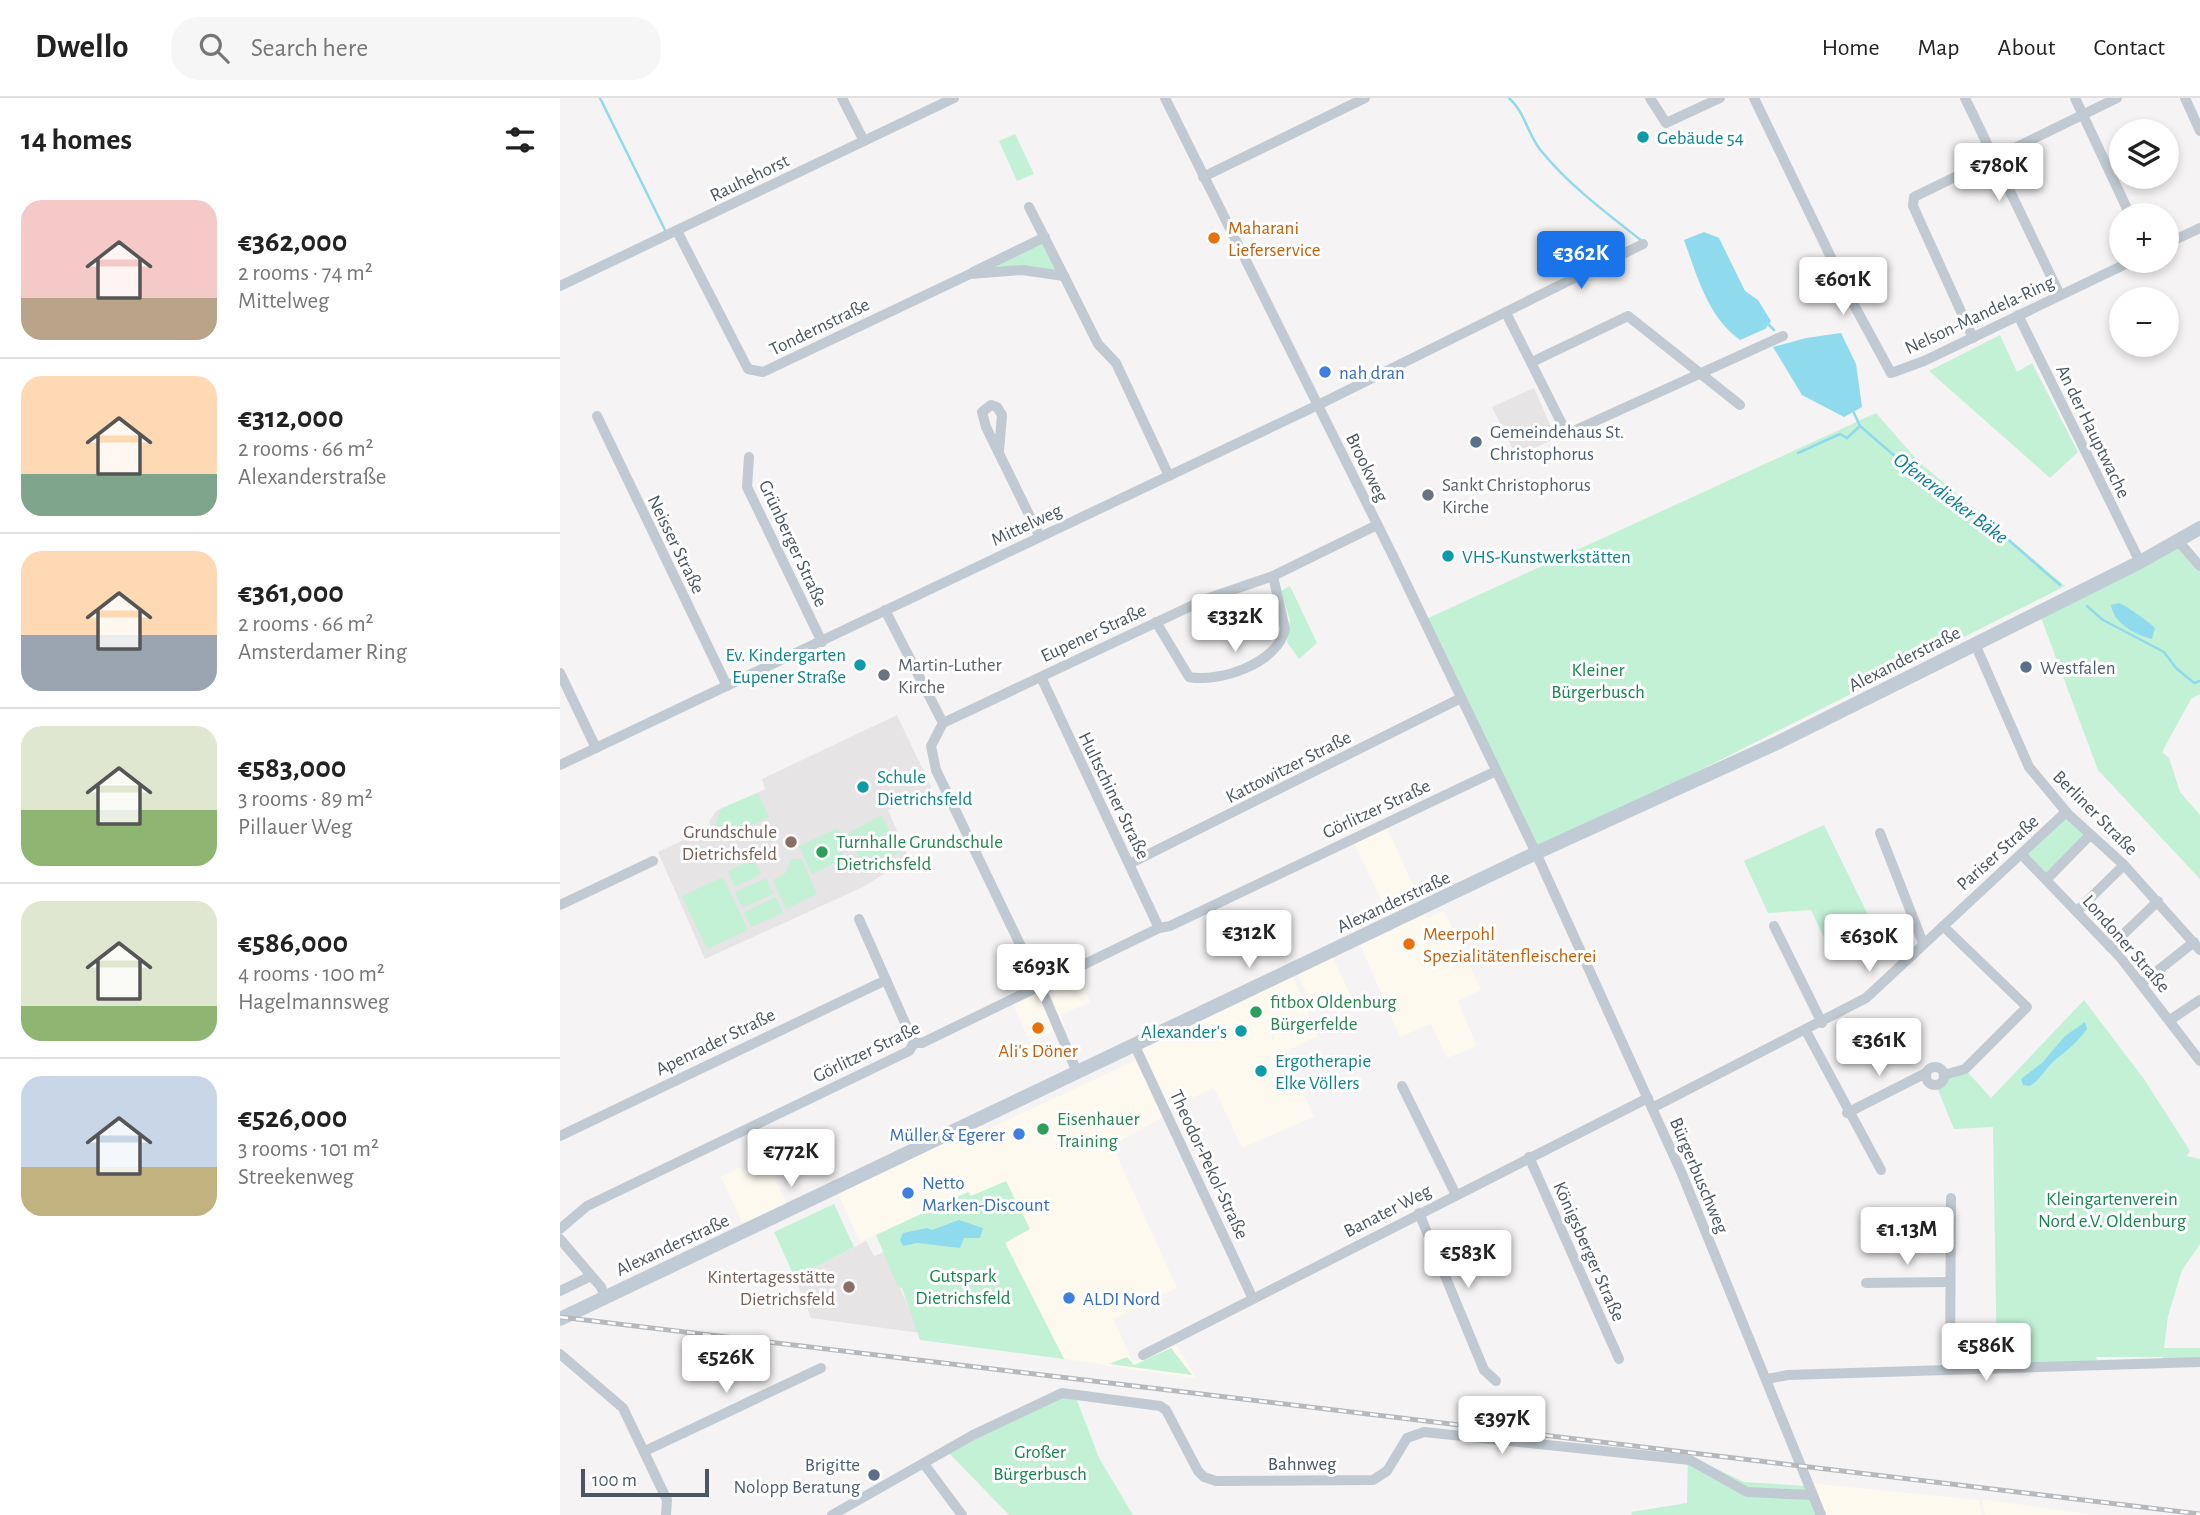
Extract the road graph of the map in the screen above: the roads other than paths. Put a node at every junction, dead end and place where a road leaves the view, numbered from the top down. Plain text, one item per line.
1 (842, 98) edge
2 (954, 98) edge
3 (1165, 98) edge
4 (1365, 98) edge
5 (1650, 98) edge
6 (1720, 98) edge
7 (1754, 98) edge
8 (1965, 98) edge
9 (2075, 98) edge
10 (2116, 98) edge
11 (2185, 98) edge
12 (2083, 114) junction
13 (2200, 131) edge
14 (864, 141) junction
15 (1994, 158) junction
16 (1203, 177) junction
17 (2124, 203) edge
18 (1029, 207) dead end
19 (2200, 228) edge
20 (677, 231) junction
21 (1045, 237) junction
22 (2179, 238) edge
23 (1643, 244) dead end
24 (2109, 272) edge
25 (970, 274) junction
26 (1064, 276) junction
27 (560, 286) edge
28 (2060, 295) junction
29 (1506, 313) junction
30 (2018, 315) junction
31 (1783, 336) dead end
32 (1973, 338) junction
33 (1532, 362) junction
34 (1700, 373) junction
35 (1318, 405) junction
36 (1740, 405) dead end
37 (597, 416) dead end
38 (999, 451) dead end
39 (749, 457) dead end
40 (1169, 475) junction
41 (1377, 525) junction
42 (2200, 528) edge
43 (1040, 537) junction
44 (2178, 541) junction
45 (2140, 562) junction
46 (2200, 566) edge
47 (1273, 576) junction
48 (886, 610) junction
49 (1156, 622) junction
50 (822, 642) junction
51 (1975, 644) junction
52 (560, 673) edge
53 (1041, 677) junction
54 (727, 686) junction
55 (1461, 698) junction
56 (943, 723) junction
57 (596, 748) junction
58 (560, 765) edge
59 (1496, 771) junction
60 (2066, 812) junction
61 (1880, 833) dead end
62 (2090, 835) junction
63 (1536, 853) junction
64 (2022, 855) junction
65 (653, 861) dead end
66 (1129, 864) junction
67 (2124, 864) junction
68 (2047, 879) junction
69 (2158, 901) junction
70 (560, 905) edge
71 (2077, 911) junction
72 (859, 919) dead end
73 (1773, 926) dead end
74 (1943, 926) junction
75 (1159, 928) junction
76 (1923, 943) junction
77 (2197, 946) edge
78 (2110, 947) junction
79 (886, 980) junction
80 (2141, 984) junction
81 (1041, 988) junction
82 (2200, 1000) edge
83 (2169, 1020) junction
84 (1822, 1023) junction
85 (1806, 1031) junction
86 (914, 1043) junction
87 (1134, 1044) junction
88 (2199, 1058) edge
89 (1077, 1072) junction
90 (1402, 1086) dead end
91 (1650, 1103) junction
92 (1847, 1113) junction
93 (560, 1136) edge
94 (1529, 1157) junction
95 (1881, 1170) dead end
96 (1455, 1195) junction
97 (1951, 1198) dead end
98 (1419, 1213) junction
99 (560, 1229) edge
100 (560, 1239) edge
101 (591, 1276) junction
102 (1949, 1282) junction
103 (1866, 1283) dead end
104 (560, 1291) edge
105 (605, 1297) junction
106 (1253, 1298) junction
107 (560, 1319) edge
108 (560, 1354) edge
109 (1143, 1355) dead end
110 (1619, 1359) dead end
111 (2200, 1362) edge
112 (821, 1368) dead end
113 (1950, 1369) junction
114 (1767, 1379) junction
115 (1496, 1381) dead end
116 (645, 1451) junction
117 (923, 1464) junction
118 (1812, 1495) junction
119 (666, 1515) edge
120 (832, 1515) edge
121 (962, 1515) edge
122 (1821, 1515) edge

1 - 14 street
2 - 14 street, Rauhehorst
3 - 16 street, Brookweg
4 - 16 street
5 - 6 street
7 - 32 street, Nelson-Mandela-Ring
8 - 15 street
9 - 12 street
10 - 12 street
11 - 13 street
12 - 15 street
12 - 17 street
14 - 20 street, Rauhehorst
15 - 28 street
15 - 32 street
16 - 35 street, Brookweg
18 - 21 street
19 - 22 street
20 - 25 street, Tondernstraße
20 - 27 street, Rauhehorst
21 - 25 street, Tondernstraße
21 - 26 street
23 - 29 street, Mittelweg
24 - 28 street, Nelson-Mandela-Ring
25 - 26 street, Tondernstraße
26 - 40 street
28 - 30 street, Nelson-Mandela-Ring
29 - 33 street
29 - 35 street, Mittelweg
30 - 32 street, Nelson-Mandela-Ring
30 - 45 street, An der Hauptwache
31 - 34 street
33 - 34 street
33 - 34 street
34 - 36 street
35 - 40 street, Mittelweg
35 - 41 street, Brookweg
37 - 54 street, Neisser Straße
38 - 43 street
39 - 50 street, Grünberger Straße
40 - 43 street, Mittelweg
41 - 47 street, Eupener Straße
41 - 55 street, Brookweg
42 - 44 main road, Alexanderstraße
43 - 48 street, Mittelweg
44 - 45 main road, Alexanderstraße
44 - 46 street
45 - 51 main road, Alexanderstraße
47 - 49 street, Eupener Straße
47 - 49 street
48 - 50 street, Mittelweg
48 - 56 street
49 - 53 street, Eupener Straße
50 - 54 street, Mittelweg
51 - 60 street, Berliner Straße
51 - 63 main road, Alexanderstraße
52 - 57 street
53 - 56 street, Eupener Straße
53 - 66 street, Hultschiner Straße
54 - 57 street, Mittelweg
55 - 59 street, Brookweg
55 - 66 street, Kattowitzer Straße
56 - 81 street
57 - 58 street, Mittelweg
59 - 63 street, Brookweg
59 - 75 street, Görlitzer Straße
60 - 62 street, Berliner Straße
60 - 64 street, Pariser Straße
61 - 76 street
62 - 67 street, Berliner Straße
62 - 68 street
63 - 87 main road, Alexanderstraße
63 - 91 street, Bürgerbuschweg
64 - 68 street, Londoner Straße
64 - 74 street, Pariser Straße
65 - 70 street
66 - 75 street, Hultschiner Straße
67 - 69 street, Berliner Straße
67 - 71 street
68 - 71 street, Londoner Straße
69 - 77 street, Berliner Straße
69 - 78 street
71 - 78 street, Londoner Straße
72 - 79 street
73 - 84 street
74 - 76 street, Pariser Straße
74 - 92 street
75 - 81 street, Görlitzer Straße
76 - 84 street, Pariser Straße
77 - 80 street
78 - 80 street, Londoner Straße
79 - 86 street
79 - 93 street, Apenrader Straße
80 - 83 street, Londoner Straße
81 - 86 street, Görlitzer Straße
81 - 89 street
82 - 83 street
83 - 88 street, Londoner Straße
84 - 85 street, Pariser Straße
85 - 91 street, Pariser Straße
85 - 92 street
86 - 99 street, Görlitzer Straße
87 - 89 main road, Alexanderstraße
87 - 106 street, Theodor-Pekol-Straße
89 - 105 main road, Alexanderstraße
90 - 96 street
91 - 94 street, Banater Weg
91 - 114 street, Bürgerbuschweg
92 - 95 street
94 - 96 street, Banater Weg
94 - 110 street, Königsberger Straße
96 - 98 street, Banater Weg
97 - 102 street
98 - 106 street, Banater Weg
98 - 115 street
100 - 101 street
101 - 104 street
101 - 105 street
102 - 103 street
102 - 113 street
105 - 107 main road, Alexanderstraße
106 - 109 street, Banater Weg
108 - 116 street
111 - 113 street
112 - 116 street
113 - 114 street
114 - 118 street, Bürgerbuschweg
116 - 119 street
117 - 118 street, Bahnweg
117 - 120 street, Bahnweg
117 - 121 street
118 - 122 street, Bürgerbuschweg

